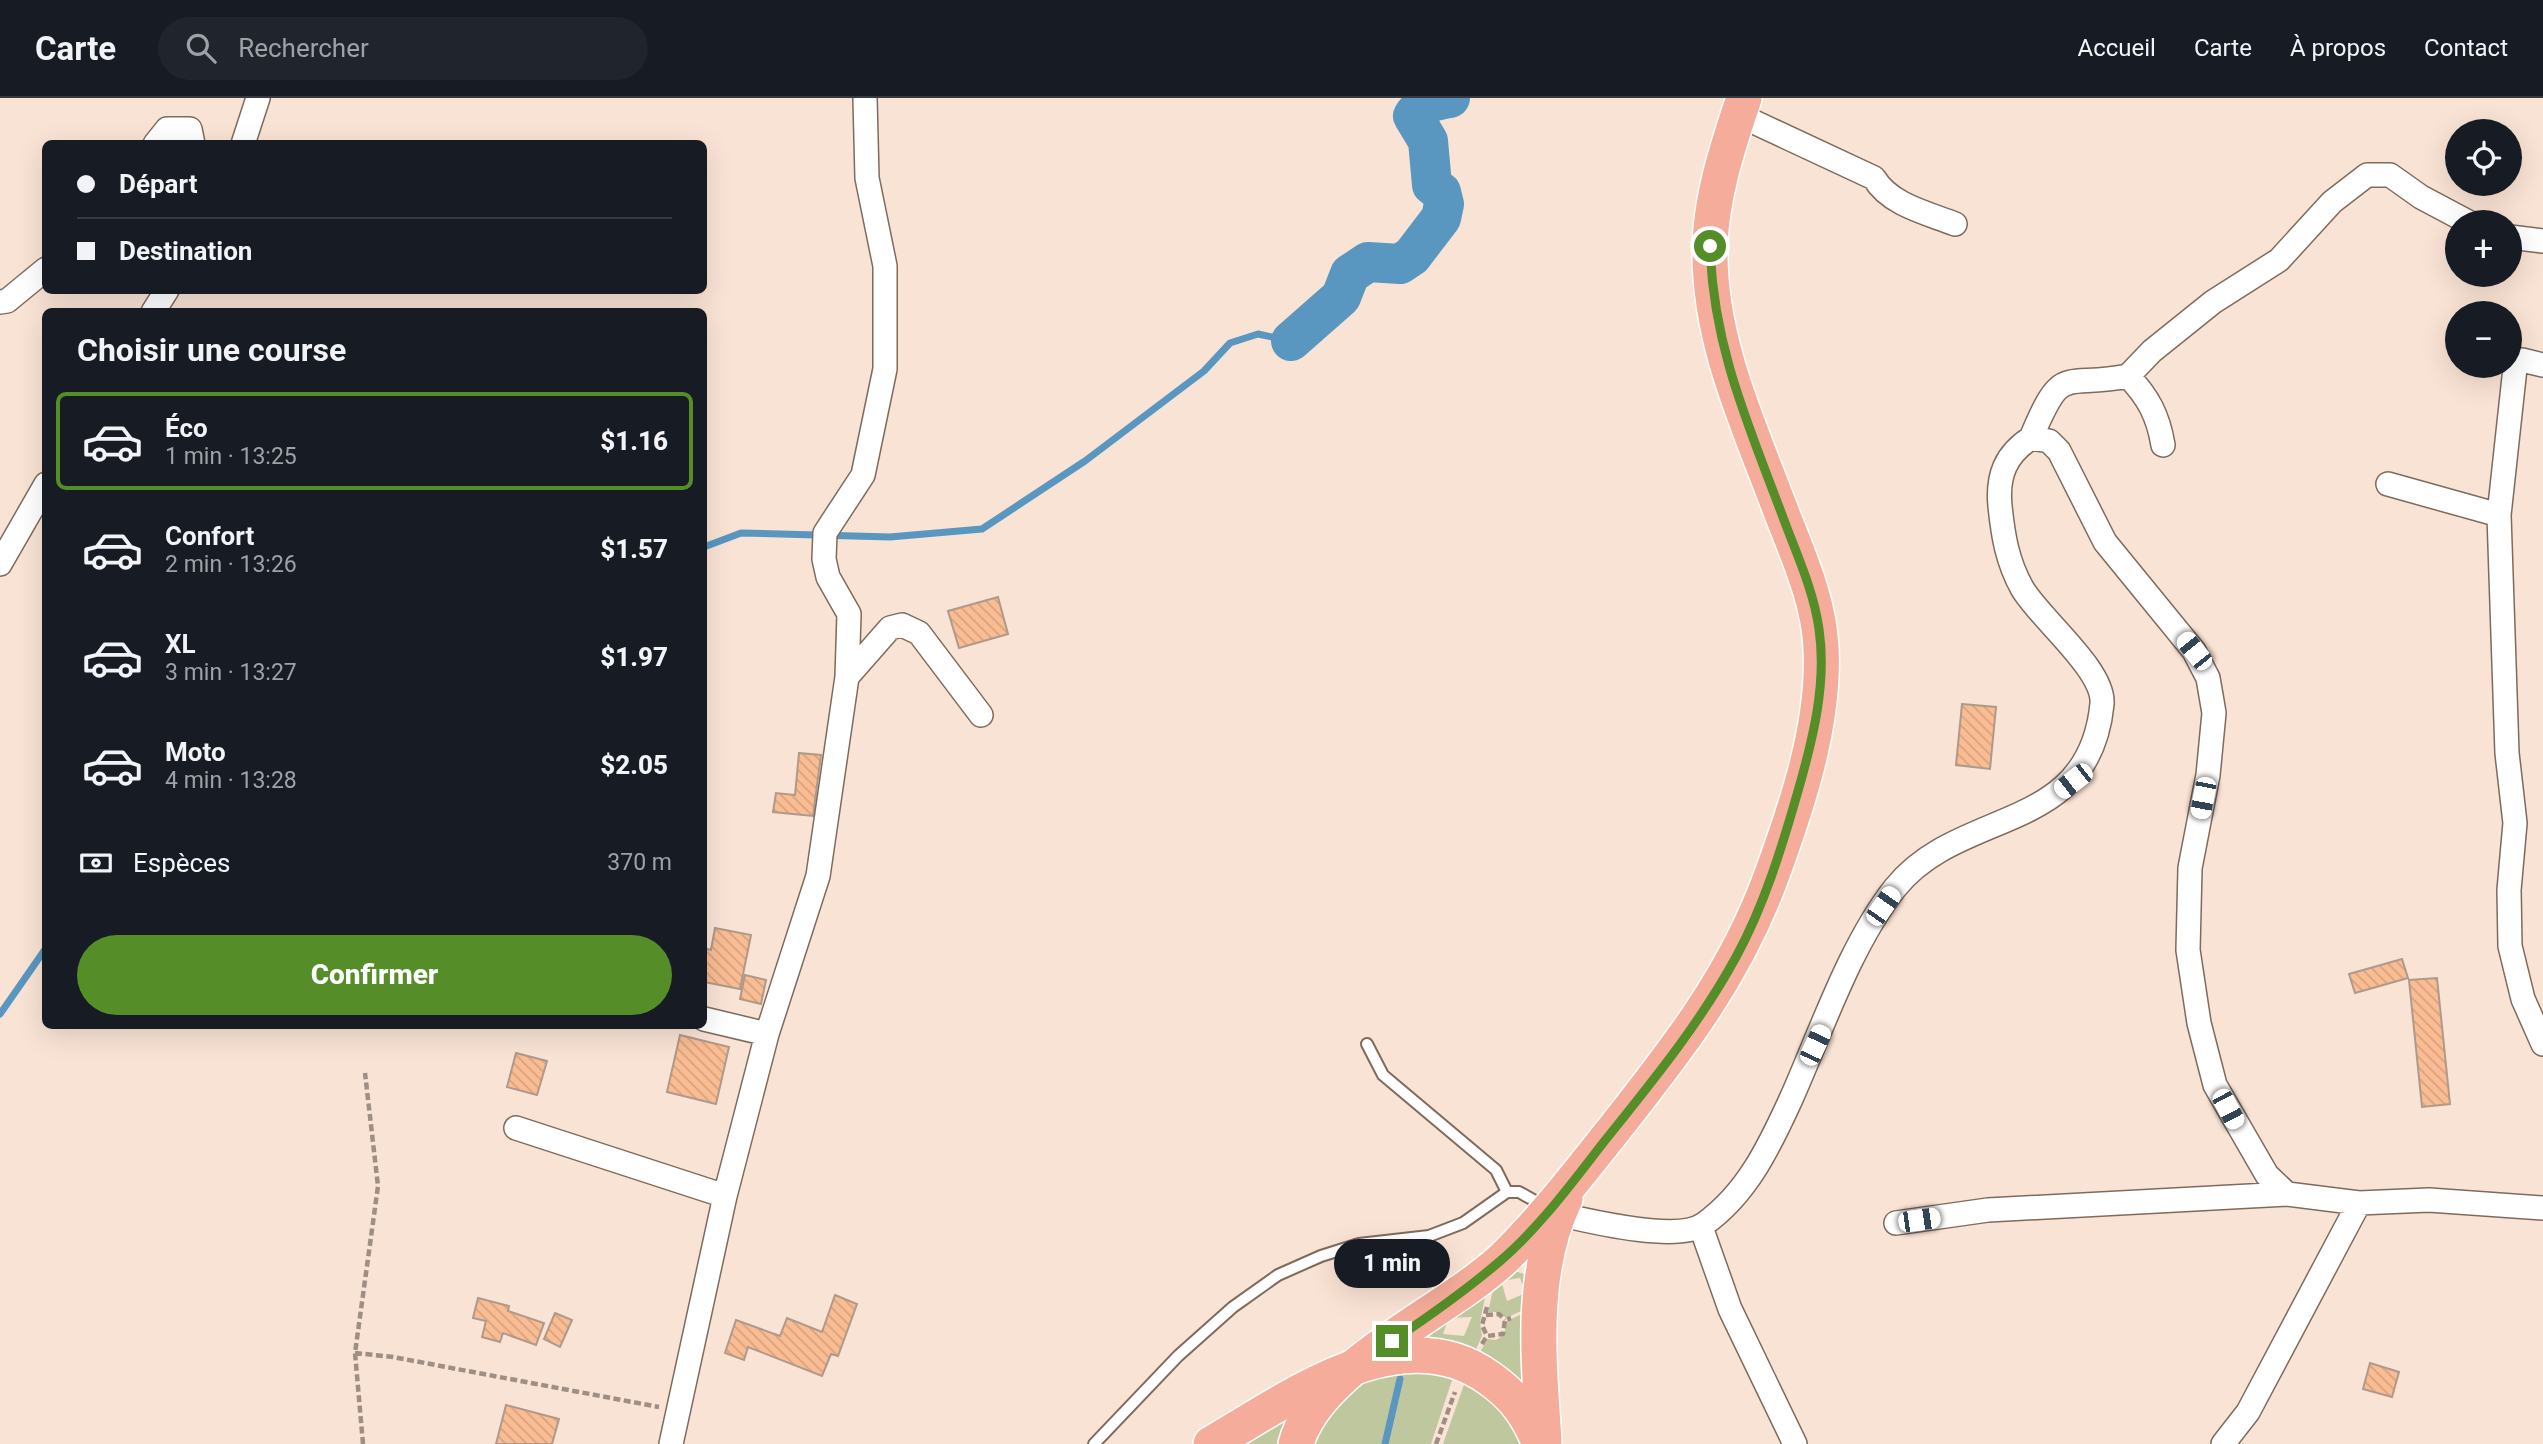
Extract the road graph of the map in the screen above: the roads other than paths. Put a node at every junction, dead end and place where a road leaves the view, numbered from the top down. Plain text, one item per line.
1 (257, 98) edge
2 (865, 98) edge
3 (1742, 106) edge
4 (158, 140) edge
5 (192, 140) edge
6 (244, 140) edge
7 (2445, 210) edge
8 (1955, 224) dead end
9 (2522, 238) edge
10 (2543, 241) edge
11 (42, 272) edge
12 (0, 302) edge
13 (2543, 365) edge
14 (2128, 376) junction
15 (2031, 438) junction
16 (2163, 444) dead end
17 (2388, 484) dead end
18 (42, 491) edge
19 (2499, 515) junction
20 (0, 564) edge
21 (846, 677) junction
22 (981, 715) dead end
23 (707, 1020) edge
24 (767, 1034) junction
25 (1367, 1044) dead end
26 (2543, 1044) edge
27 (516, 1128) dead end
28 (1507, 1192) junction
29 (2287, 1194) junction
30 (725, 1196) junction
31 (2359, 1203) junction
32 (2543, 1208) edge
33 (1554, 1212) junction
34 (1896, 1223) dead end
35 (1701, 1227) junction
36 (1350, 1370) junction
37 (671, 1444) edge
38 (1094, 1444) edge
39 (1211, 1444) edge
40 (1296, 1444) edge
41 (1542, 1444) edge
42 (1794, 1444) edge
43 (2223, 1444) edge

1 - 6 street
2 - 21 street
3 - 8 street
3 - 33 main road
4 - 5 street
7 - 14 street
9 - 10 street
11 - 12 street
13 - 19 street
14 - 15 street
14 - 16 street
15 - 29 street
15 - 35 street
17 - 19 street
18 - 20 street
19 - 26 street
21 - 22 street
21 - 24 street
23 - 24 street
24 - 30 street
25 - 28 lane
27 - 30 street
28 - 33 lane
28 - 38 lane
29 - 31 street
29 - 34 street
30 - 37 street
31 - 32 street
31 - 43 street
33 - 35 street
33 - 36 main road
33 - 41 main road
35 - 42 street
36 - 39 main road
36 - 40 main road
36 - 41 main road

